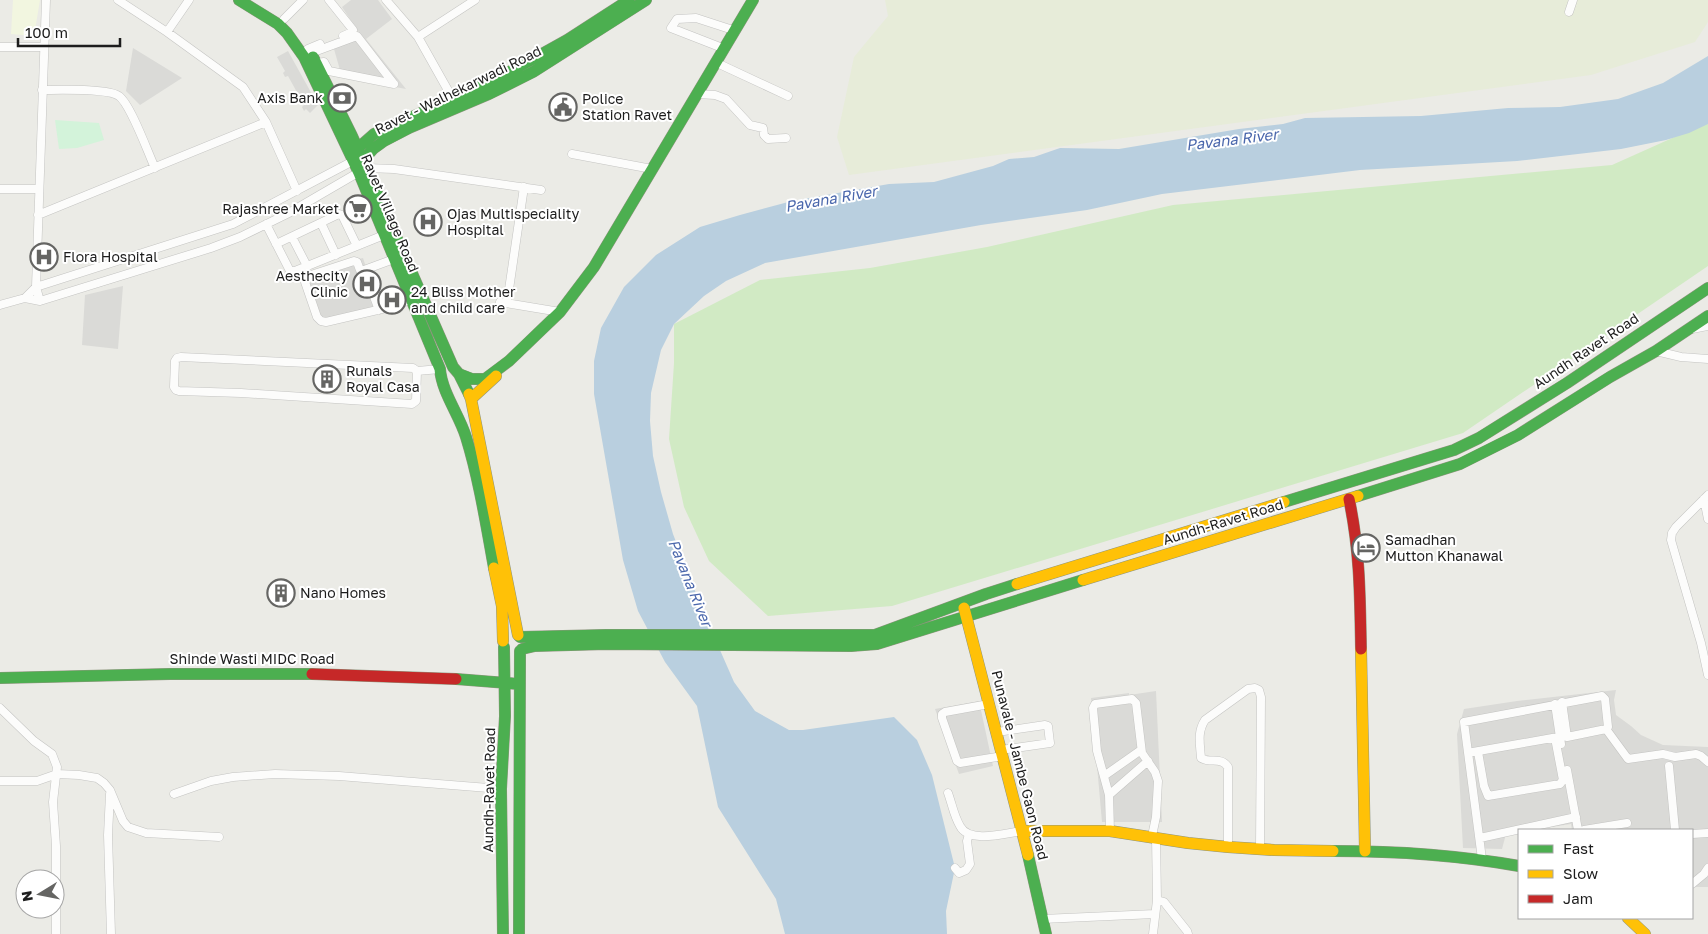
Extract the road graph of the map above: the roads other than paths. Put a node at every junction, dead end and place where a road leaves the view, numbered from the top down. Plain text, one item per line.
1 (46, 0) edge
2 (118, 0) edge
3 (189, 0) edge
4 (239, 0) edge
5 (256, 0) edge
6 (303, 0) edge
7 (329, 0) edge
8 (386, 0) edge
9 (475, 0) edge
10 (753, 0) edge
11 (1573, 0) edge
12 (638, 1) edge
13 (1569, 12) dead end
14 (284, 19) junction
15 (736, 31) junction
16 (167, 32) junction
17 (418, 37) junction
18 (0, 46) edge
19 (44, 47) junction
20 (725, 49) junction
21 (311, 55) junction
22 (717, 63) junction
23 (42, 90) junction
24 (697, 94) junction
25 (788, 96) dead end
26 (455, 103) junction
27 (266, 122) junction
28 (786, 138) dead end
29 (357, 149) junction
30 (572, 154) dead end
31 (360, 166) junction
32 (155, 168) junction
33 (652, 169) junction
34 (524, 187) junction
35 (0, 189) edge
36 (38, 189) junction
37 (541, 190) dead end
38 (297, 191) junction
39 (38, 215) junction
40 (321, 223) junction
41 (266, 224) junction
42 (207, 233) junction
43 (384, 235) junction
44 (292, 237) junction
45 (276, 244) junction
46 (357, 246) junction
47 (211, 248) junction
48 (336, 254) junction
49 (394, 259) junction
50 (307, 266) junction
51 (364, 270) junction
52 (36, 287) junction
53 (1708, 288) edge
54 (25, 298) junction
55 (411, 300) junction
56 (40, 301) junction
57 (0, 305) edge
58 (379, 310) junction
59 (560, 312) junction
60 (1708, 316) edge
61 (1708, 326) edge
62 (1688, 329) junction
63 (1656, 351) junction
64 (1708, 360) edge
65 (509, 361) junction
66 (417, 371) junction
67 (440, 371) junction
68 (456, 371) junction
69 (472, 402) junction
70 (457, 413) junction
71 (1479, 438) joint
72 (1706, 497) edge
73 (1349, 499) junction
74 (1708, 519) edge
75 (963, 604) junction
76 (966, 617) junction
77 (891, 635) junction
78 (520, 643) junction
79 (503, 644) junction
80 (1708, 675) edge
81 (0, 678) edge
82 (505, 682) junction
83 (519, 684) junction
84 (1558, 703) junction
85 (989, 704) junction
86 (0, 708) edge
87 (1606, 729) junction
88 (997, 732) junction
89 (1557, 737) junction
90 (1141, 750) junction
91 (1478, 752) junction
92 (1002, 753) junction
93 (1468, 753) junction
94 (1148, 761) junction
95 (1708, 762) edge
96 (1669, 766) dead end
97 (57, 774) junction
98 (1104, 776) junction
99 (0, 781) edge
100 (501, 789) junction
101 (110, 790) junction
102 (948, 793) dead end
103 (174, 794) dead end
104 (1109, 795) junction
105 (1576, 817) junction
106 (1627, 823) dead end
107 (1521, 829) edge
108 (1578, 829) edge
109 (1590, 829) edge
110 (1675, 829) edge
111 (1518, 830) edge
112 (1022, 831) junction
113 (1110, 831) junction
114 (1708, 833) edge
115 (969, 834) junction
116 (1693, 834) edge
117 (219, 837) dead end
118 (1154, 837) junction
119 (1480, 838) junction
120 (1228, 847) junction
121 (1260, 849) junction
122 (1365, 851) junction
123 (1482, 859) junction
124 (1518, 866) edge
125 (956, 868) dead end
126 (1708, 868) edge
127 (1693, 883) edge
128 (1157, 900) junction
129 (1155, 914) junction
130 (1042, 919) junction
131 (1629, 919) edge
132 (56, 934) edge
133 (111, 934) edge
134 (503, 934) edge
135 (519, 934) edge
136 (1046, 934) edge
137 (1154, 934) edge
138 (1188, 934) edge
139 (1646, 934) edge

1 - 19 street
2 - 16 street
3 - 16 street
4 - 31 main road, Ravet Village Road
5 - 14 main road, Ravet Village Road
6 - 14 street
7 - 21 street
8 - 17 street
9 - 17 street
10 - 15 main road
11 - 13 street
12 - 26 main road, Ravet - Walhekarwadi Road
14 - 21 main road, Ravet Village Road
15 - 20 main road
15 - 20 street
16 - 27 street
17 - 26 street
18 - 19 street
19 - 23 street
20 - 22 main road
21 - 21 street
21 - 29 main road, Ravet Village Road
22 - 24 main road
22 - 25 street
23 - 32 street
23 - 36 street
24 - 28 street
24 - 33 main road
26 - 29 main road, Ravet - Walhekarwadi Road
26 - 31 main road, Ravet - Walhekarwadi Road
27 - 32 street
27 - 38 street
29 - 31 main road
30 - 33 street
31 - 34 street
31 - 38 street
31 - 41 street
31 - 43 main road, Ravet Village Road
31 - 68 main road, Ravet Village Road
32 - 39 street
33 - 59 main road
34 - 37 street
34 - 59 street
35 - 36 street
36 - 39 street
38 - 42 street
39 - 52 street
40 - 44 street
40 - 46 street
40 - 48 street
41 - 45 street
41 - 47 street
42 - 47 street
42 - 52 street
43 - 46 street
43 - 49 main road, Ravet Village Road
44 - 45 street
44 - 50 street
45 - 50 street
46 - 48 street
47 - 56 street
48 - 50 street
49 - 51 street
49 - 55 main road, Ravet Village Road
51 - 58 street
51 - 58 street
52 - 54 street
52 - 56 street
53 - 71 main road, Aundh Ravet Road
54 - 56 street
54 - 57 street
55 - 58 street
55 - 67 main road, Ravet Village Road
59 - 65 main road
60 - 62 main road
61 - 62 street
62 - 63 main road
63 - 64 street
63 - 73 main road, Aundh-Ravet Road
65 - 68 main road
65 - 69 main road
66 - 66 street
66 - 67 street
67 - 68 main road
67 - 70 main road, Ravet Village Road
68 - 69 main road, Ravet Village Road
69 - 70 main road
69 - 78 main road, Ravet Village Road
70 - 79 main road, Ravet Village Road
71 - 75 main road, Aundh-Ravet Road
72 - 74 street
72 - 80 street
73 - 76 main road, Aundh-Ravet Road
73 - 122 main road
75 - 76 main road, Punavale - Jambe Gaon Road
75 - 77 main road, Aundh-Ravet Road
76 - 77 main road, Aundh-Ravet Road
76 - 85 main road, Punavale - Jambe Gaon Road
77 - 78 main road
78 - 79 main road
78 - 79 main road
78 - 83 main road
79 - 82 main road, Aundh-Ravet Road
81 - 82 main road, Shinde Wasti MIDC Road
82 - 83 main road, Shinde Wasti MIDC Road
82 - 100 main road, Aundh-Ravet Road
83 - 135 main road
84 - 87 street
84 - 87 street
84 - 89 street
84 - 93 street
85 - 88 main road, Punavale - Jambe Gaon Road
85 - 92 street
86 - 97 street
87 - 95 street
88 - 92 main road, Punavale - Jambe Gaon Road
88 - 92 street
89 - 91 street
89 - 91 street
89 - 105 street
90 - 94 street
90 - 98 street
90 - 98 street
91 - 93 street
92 - 112 main road, Punavale - Jambe Gaon Road
93 - 119 street
94 - 104 street
94 - 118 street
96 - 110 street
97 - 99 street
97 - 101 street
97 - 132 street
98 - 104 street
100 - 103 street
100 - 134 main road, Aundh-Ravet Road
101 - 117 street
101 - 133 street
102 - 115 street
104 - 113 street
105 - 107 street
105 - 108 street
106 - 109 street
111 - 119 street
112 - 113 main road
112 - 115 street
112 - 130 main road, Punavale - Jambe Gaon Road
113 - 118 main road
114 - 116 street
115 - 125 street
118 - 120 main road
118 - 128 street
119 - 123 street
120 - 121 main road
120 - 121 street
121 - 122 main road
122 - 123 main road
123 - 124 main road
126 - 127 street
128 - 129 street
128 - 138 street
129 - 130 street
129 - 137 street
130 - 136 main road, Punavale - Jambe Gaon Road
131 - 139 main road

